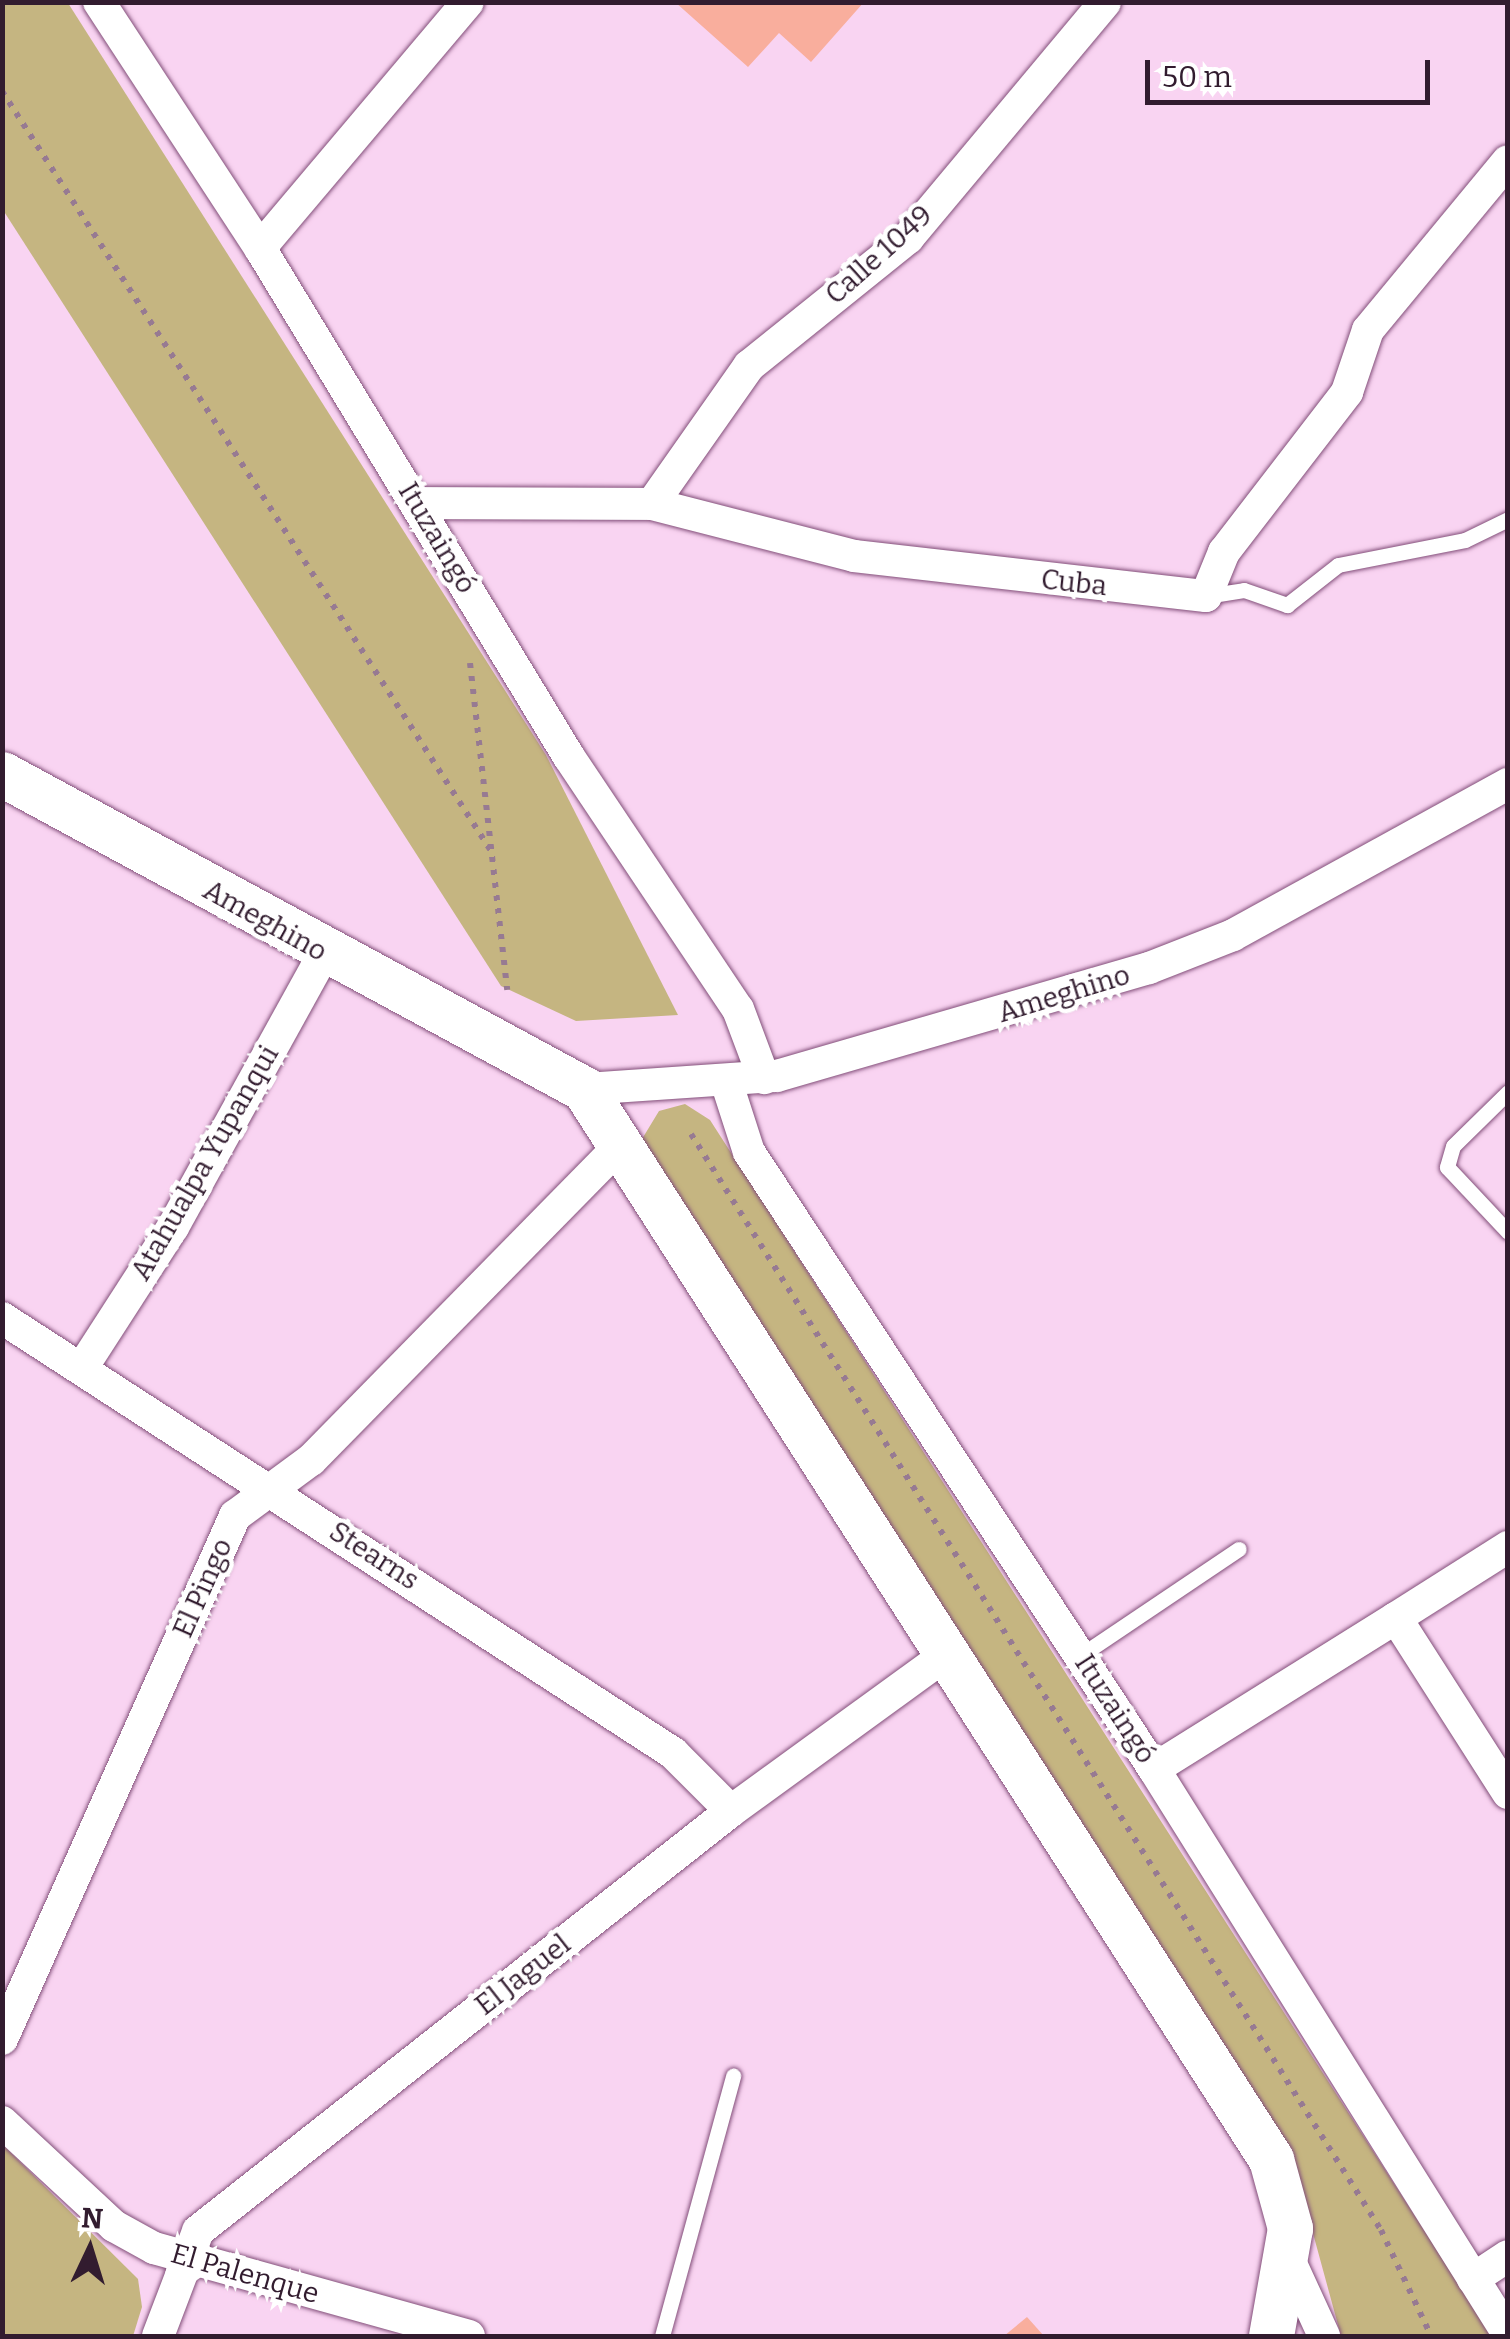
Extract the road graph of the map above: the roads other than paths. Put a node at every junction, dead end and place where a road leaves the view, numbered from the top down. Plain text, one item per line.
1 (98, 2) edge
2 (468, 2) edge
3 (1106, 2) edge
4 (1508, 160) edge
5 (260, 248) junction
6 (416, 503) junction
7 (652, 504) junction
8 (1508, 519) edge
9 (1206, 596) junction
10 (2, 774) edge
11 (1508, 784) edge
12 (323, 954) junction
13 (764, 1078) junction
14 (727, 1084) junction
15 (584, 1089) junction
16 (1508, 1092) edge
17 (620, 1146) junction
18 (1508, 1232) edge
19 (2, 1318) edge
20 (82, 1368) junction
21 (270, 1488) junction
22 (1508, 1546) edge
23 (1239, 1549) dead end
24 (1396, 1618) junction
25 (1081, 1655) junction
26 (943, 1657) junction
27 (1154, 1769) junction
28 (1508, 1793) edge
29 (732, 1811) junction
30 (2, 2039) edge
31 (733, 2076) dead end
32 (2, 2122) edge
33 (1286, 2255) junction
34 (1508, 2256) edge
35 (184, 2258) junction
36 (1473, 2279) junction
37 (1508, 2334) edge
38 (158, 2336) edge
39 (469, 2336) edge
40 (662, 2336) edge
41 (1271, 2336) edge
42 (1324, 2336) edge

1 - 5 street, Ituzaingó
2 - 5 street
3 - 7 street, Calle 1049
4 - 9 street
5 - 6 street, Ituzaingó
6 - 7 street, Cuba
6 - 13 street, Ituzaingó
7 - 9 street, Cuba
8 - 9 lane
10 - 12 street, Ameghino
11 - 13 street, Ameghino
12 - 15 street, Ameghino
12 - 20 street, Atahualpa Yupanqui
13 - 14 street, Ameghino
14 - 15 street, Ameghino
14 - 25 street, Ituzaingó
15 - 17 street
16 - 18 lane
17 - 21 street, El Pingo
17 - 26 street
19 - 20 street, Stearns
20 - 21 street, Stearns
21 - 29 street, Stearns
21 - 30 street, El Pingo
22 - 24 street
23 - 25 lane
24 - 27 street
24 - 28 street
25 - 27 street, Ituzaingó
26 - 29 street, El Jaguel
26 - 33 street
27 - 36 street, Ituzaingó
29 - 35 street, El Jaguel
31 - 40 lane
32 - 35 street, El Palenque
33 - 41 street
33 - 42 street
34 - 36 street
35 - 38 street, El Jaguel
35 - 39 street, El Palenque
36 - 37 street, Ituzaingó

